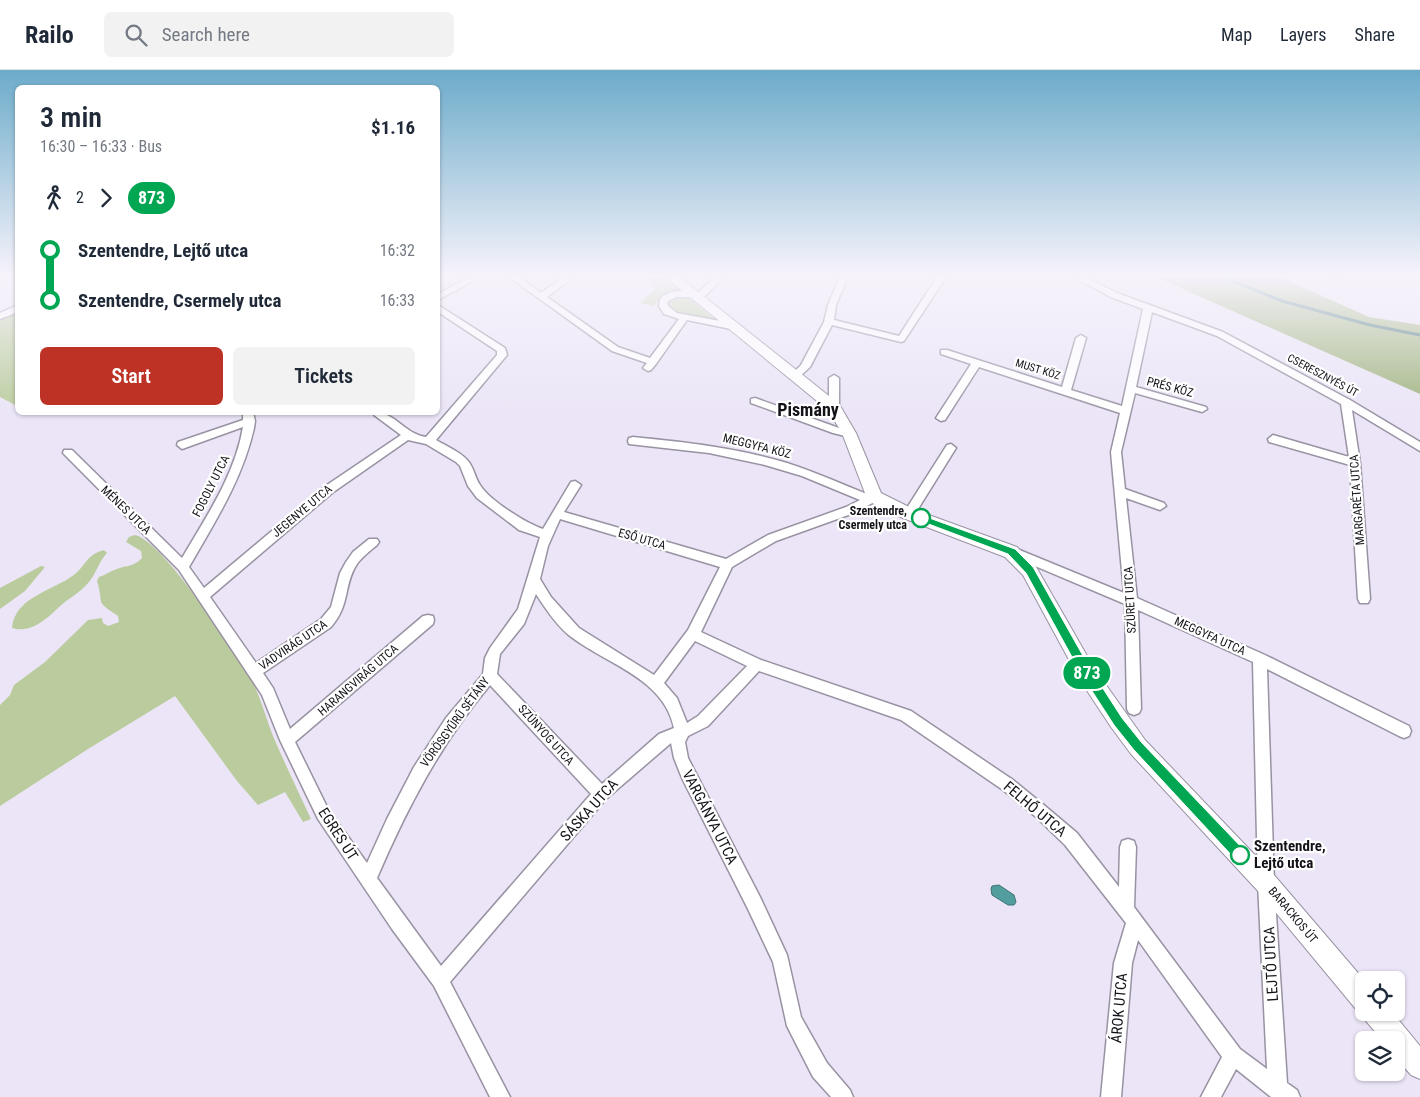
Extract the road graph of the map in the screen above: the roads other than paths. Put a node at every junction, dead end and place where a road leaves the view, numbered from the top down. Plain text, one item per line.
1 (459, 322) edge
2 (577, 322) edge
3 (681, 322) edge
4 (710, 322) edge
5 (726, 322) edge
6 (829, 322) joint
7 (912, 322) edge
8 (1145, 322) edge
9 (1187, 322) edge
10 (731, 326) junction
11 (1082, 338) dead end
12 (944, 352) dead end
13 (976, 363) junction
14 (794, 377) junction
15 (834, 378) dead end
16 (1131, 389) junction
17 (1066, 391) junction
18 (755, 401) dead end
19 (1346, 402) junction
20 (834, 407) junction
21 (1202, 409) dead end
22 (1125, 411) junction
23 (381, 415) edge
24 (249, 417) edge
25 (941, 418) dead end
26 (849, 433) junction
27 (408, 435) junction
28 (1273, 439) dead end
29 (429, 441) junction
30 (633, 441) dead end
31 (182, 445) dead end
32 (1420, 446) edge
33 (951, 448) dead end
34 (68, 454) dead end
35 (1355, 463) junction
36 (575, 485) dead end
37 (1121, 492) junction
38 (872, 498) junction
39 (1160, 506) dead end
40 (558, 514) junction
41 (909, 514) junction
42 (546, 535) junction
43 (373, 542) dead end
44 (1011, 552) junction
45 (726, 564) junction
46 (183, 567) junction
47 (533, 578) junction
48 (203, 596) junction
49 (1364, 599) dead end
50 (1131, 601) junction
51 (428, 620) dead end
52 (693, 634) junction
53 (1260, 659) junction
54 (757, 664) junction
55 (254, 670) junction
56 (490, 676) junction
57 (656, 684) junction
58 (1134, 709) dead end
59 (1404, 731) dead end
60 (682, 732) junction
61 (287, 740) junction
62 (601, 794) junction
63 (1128, 847) dead end
64 (368, 879) junction
65 (1266, 883) junction
66 (1130, 916) junction
67 (440, 980) junction
68 (1355, 988) edge
69 (1382, 1021) edge
70 (1233, 1056) junction
71 (1420, 1066) edge
72 (1284, 1093) edge
73 (500, 1097) edge
74 (843, 1097) edge
75 (1111, 1097) edge
76 (1211, 1097) edge

1 - 29 street
2 - 3 street
4 - 10 street
5 - 10 street
6 - 7 street
6 - 14 street
8 - 16 street, SZÜRET UTCA
9 - 19 street, CSERESZNYÉS ÚT
10 - 14 street
11 - 17 street
12 - 13 street, MUST KÖZ
13 - 17 street, MUST KÖZ
13 - 25 street
14 - 20 street
15 - 20 street
16 - 21 street, PRÉS KÖZ
16 - 22 street, SZÜRET UTCA
17 - 22 street, MUST KÖZ
18 - 26 street
19 - 32 street, CSERESZNYÉS ÚT
19 - 35 street, MARGARÉTA UTCA
20 - 26 street
22 - 37 street, SZÜRET UTCA
23 - 27 street
24 - 31 street
24 - 46 street, FOGOLY UTCA
26 - 38 street
27 - 29 street
27 - 48 street, JEGENYE UTCA
28 - 35 street
29 - 42 street
30 - 38 street, MEGGYFA KÖZ
33 - 41 street
34 - 46 street, MÉNES UTCA
35 - 49 street, MARGARÉTA UTCA
36 - 40 street, VÖRÖSGYŰRŰ SÉTÁNY
37 - 39 street
37 - 50 street, SZÜRET UTCA
38 - 41 street, BARACKOS ÚT
38 - 45 street
40 - 42 street, VÖRÖSGYŰRŰ SÉTÁNY
40 - 45 street, ESŐ UTCA
41 - 44 street, BARACKOS ÚT
42 - 47 street, VÖRÖSGYŰRŰ SÉTÁNY
43 - 55 street, VADVIRÁG UTCA
44 - 50 street, MEGGYFA UTCA
44 - 65 street, BARACKOS ÚT
45 - 52 street
46 - 48 street, EGRES ÚT
47 - 56 street, VÖRÖSGYŰRŰ SÉTÁNY
47 - 57 street, VARGÁNYA UTCA
48 - 55 street, EGRES ÚT
50 - 53 street, MEGGYFA UTCA
50 - 58 street, SZÜRET UTCA
51 - 61 street, HARANGVIRÁG UTCA
52 - 54 street, FELHŐ UTCA
52 - 57 street
53 - 59 street, MEGGYFA UTCA
53 - 65 street, LEJTŐ UTCA
54 - 60 street, SÁSKA UTCA
54 - 66 street, FELHŐ UTCA
55 - 61 street, EGRES ÚT
56 - 62 street, SZÚNYOG UTCA
56 - 64 street, VÖRÖSGYŰRŰ SÉTÁNY
57 - 60 street, VARGÁNYA UTCA
60 - 62 street, SÁSKA UTCA
60 - 74 street, VARGÁNYA UTCA
61 - 64 street, EGRES ÚT
62 - 67 street, SÁSKA UTCA
63 - 66 street, ÁROK UTCA
64 - 67 street, EGRES ÚT
65 - 68 street, BARACKOS ÚT
65 - 72 street, LEJTŐ UTCA
66 - 70 street, FELHŐ UTCA
66 - 75 street, ÁROK UTCA
67 - 73 street, EGRES ÚT
69 - 71 street
70 - 72 street, FELHŐ UTCA
70 - 76 street

